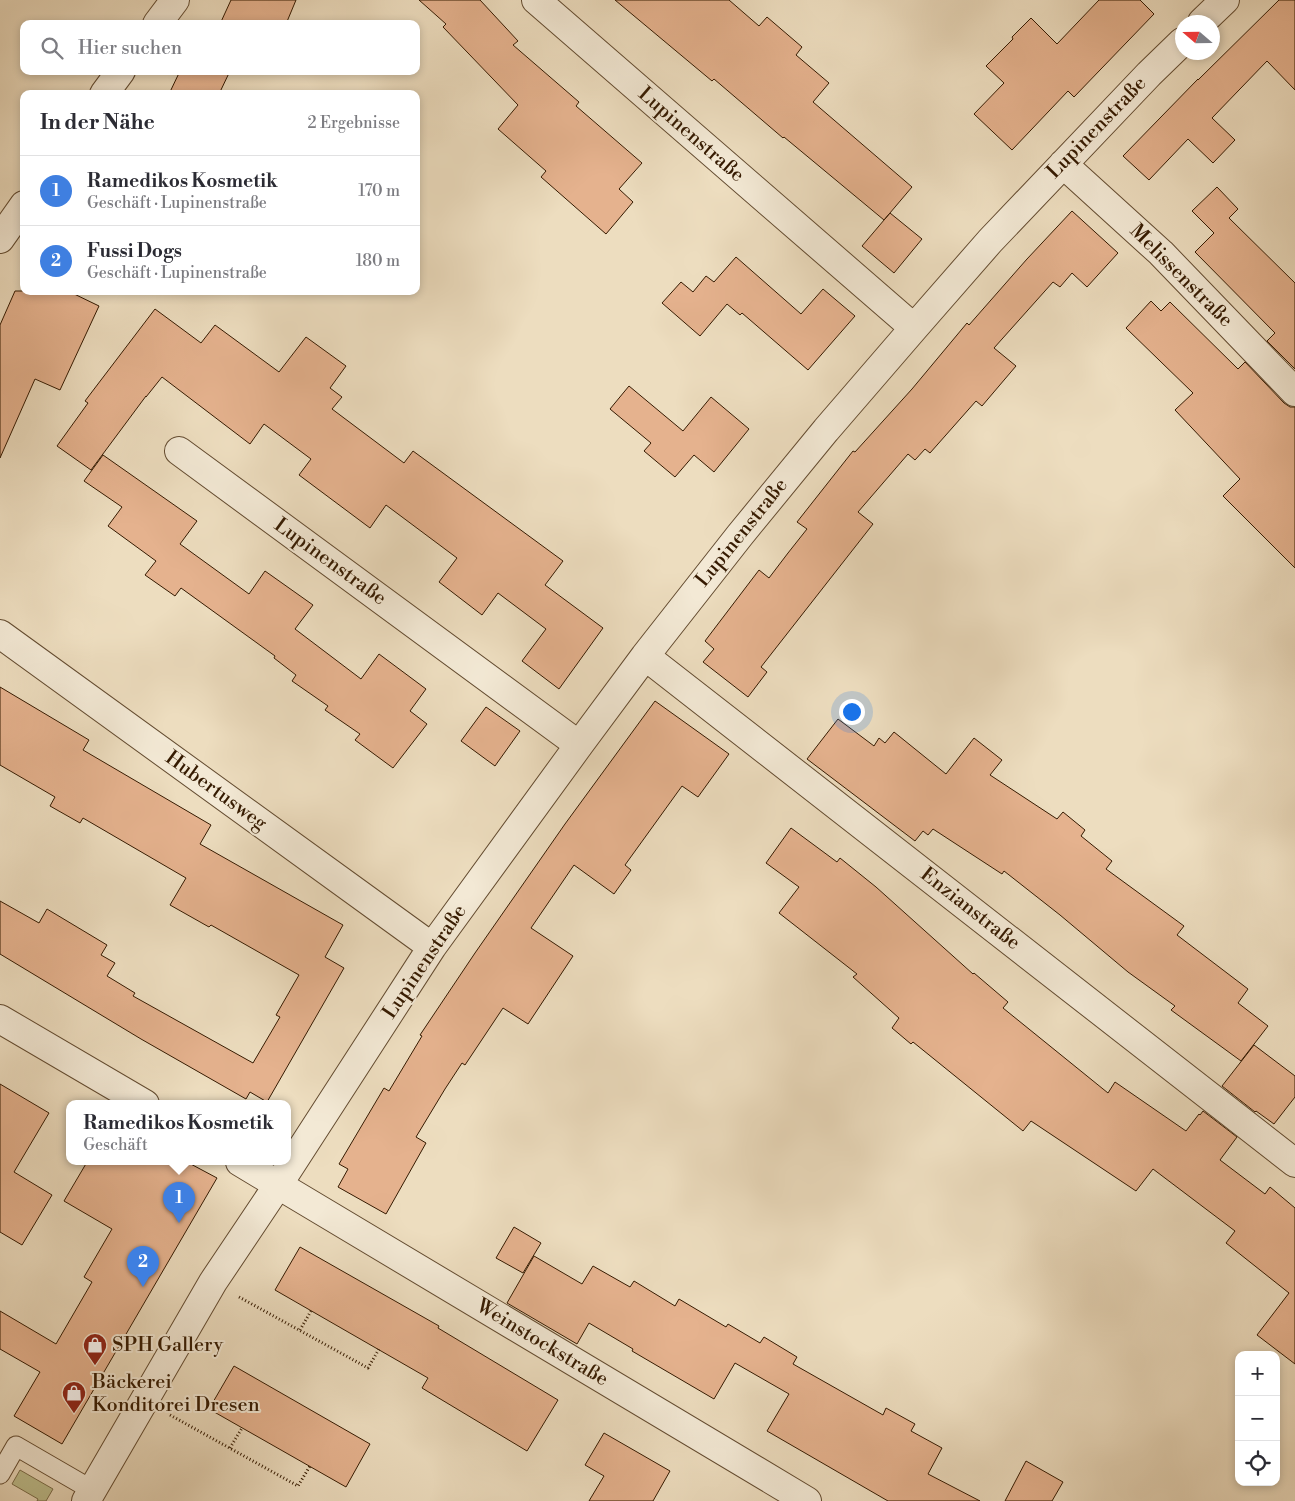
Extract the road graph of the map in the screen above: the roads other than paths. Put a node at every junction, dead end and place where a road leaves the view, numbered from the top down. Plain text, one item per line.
1 (536, 0) edge
2 (1225, 0) edge
3 (1209, 15) edge
4 (1175, 49) edge
5 (118, 75) edge
6 (107, 90) edge
7 (1063, 164) junction
8 (20, 211) edge
9 (0, 239) edge
10 (914, 328) junction
11 (1295, 392) edge
12 (179, 451) dead end
13 (0, 634) edge
14 (645, 656) junction
15 (579, 745) junction
16 (432, 948) junction
17 (0, 1019) edge
18 (138, 1100) edge
19 (1295, 1163) edge
20 (245, 1165) edge
21 (291, 1165) edge
22 (291, 1165) edge
23 (278, 1185) junction
24 (0, 1474) edge
25 (89, 1496) edge
26 (807, 1501) edge

1 - 10 street, Lupinenstraße
2 - 3 street
4 - 7 street, Lupinenstraße
5 - 6 street
7 - 10 street, Lupinenstraße
7 - 11 street, Melissenstraße
8 - 9 street
10 - 14 street, Lupinenstraße
12 - 15 street, Lupinenstraße
13 - 16 street, Hubertusweg
14 - 15 street, Lupinenstraße
14 - 19 street, Enzianstraße
15 - 16 street, Lupinenstraße
16 - 21 street, Lupinenstraße
17 - 18 street
20 - 23 street
22 - 23 street, Lupinenstraße
23 - 25 street, Lupinenstraße
23 - 26 street, Weinstockstraße
24 - 25 lane

